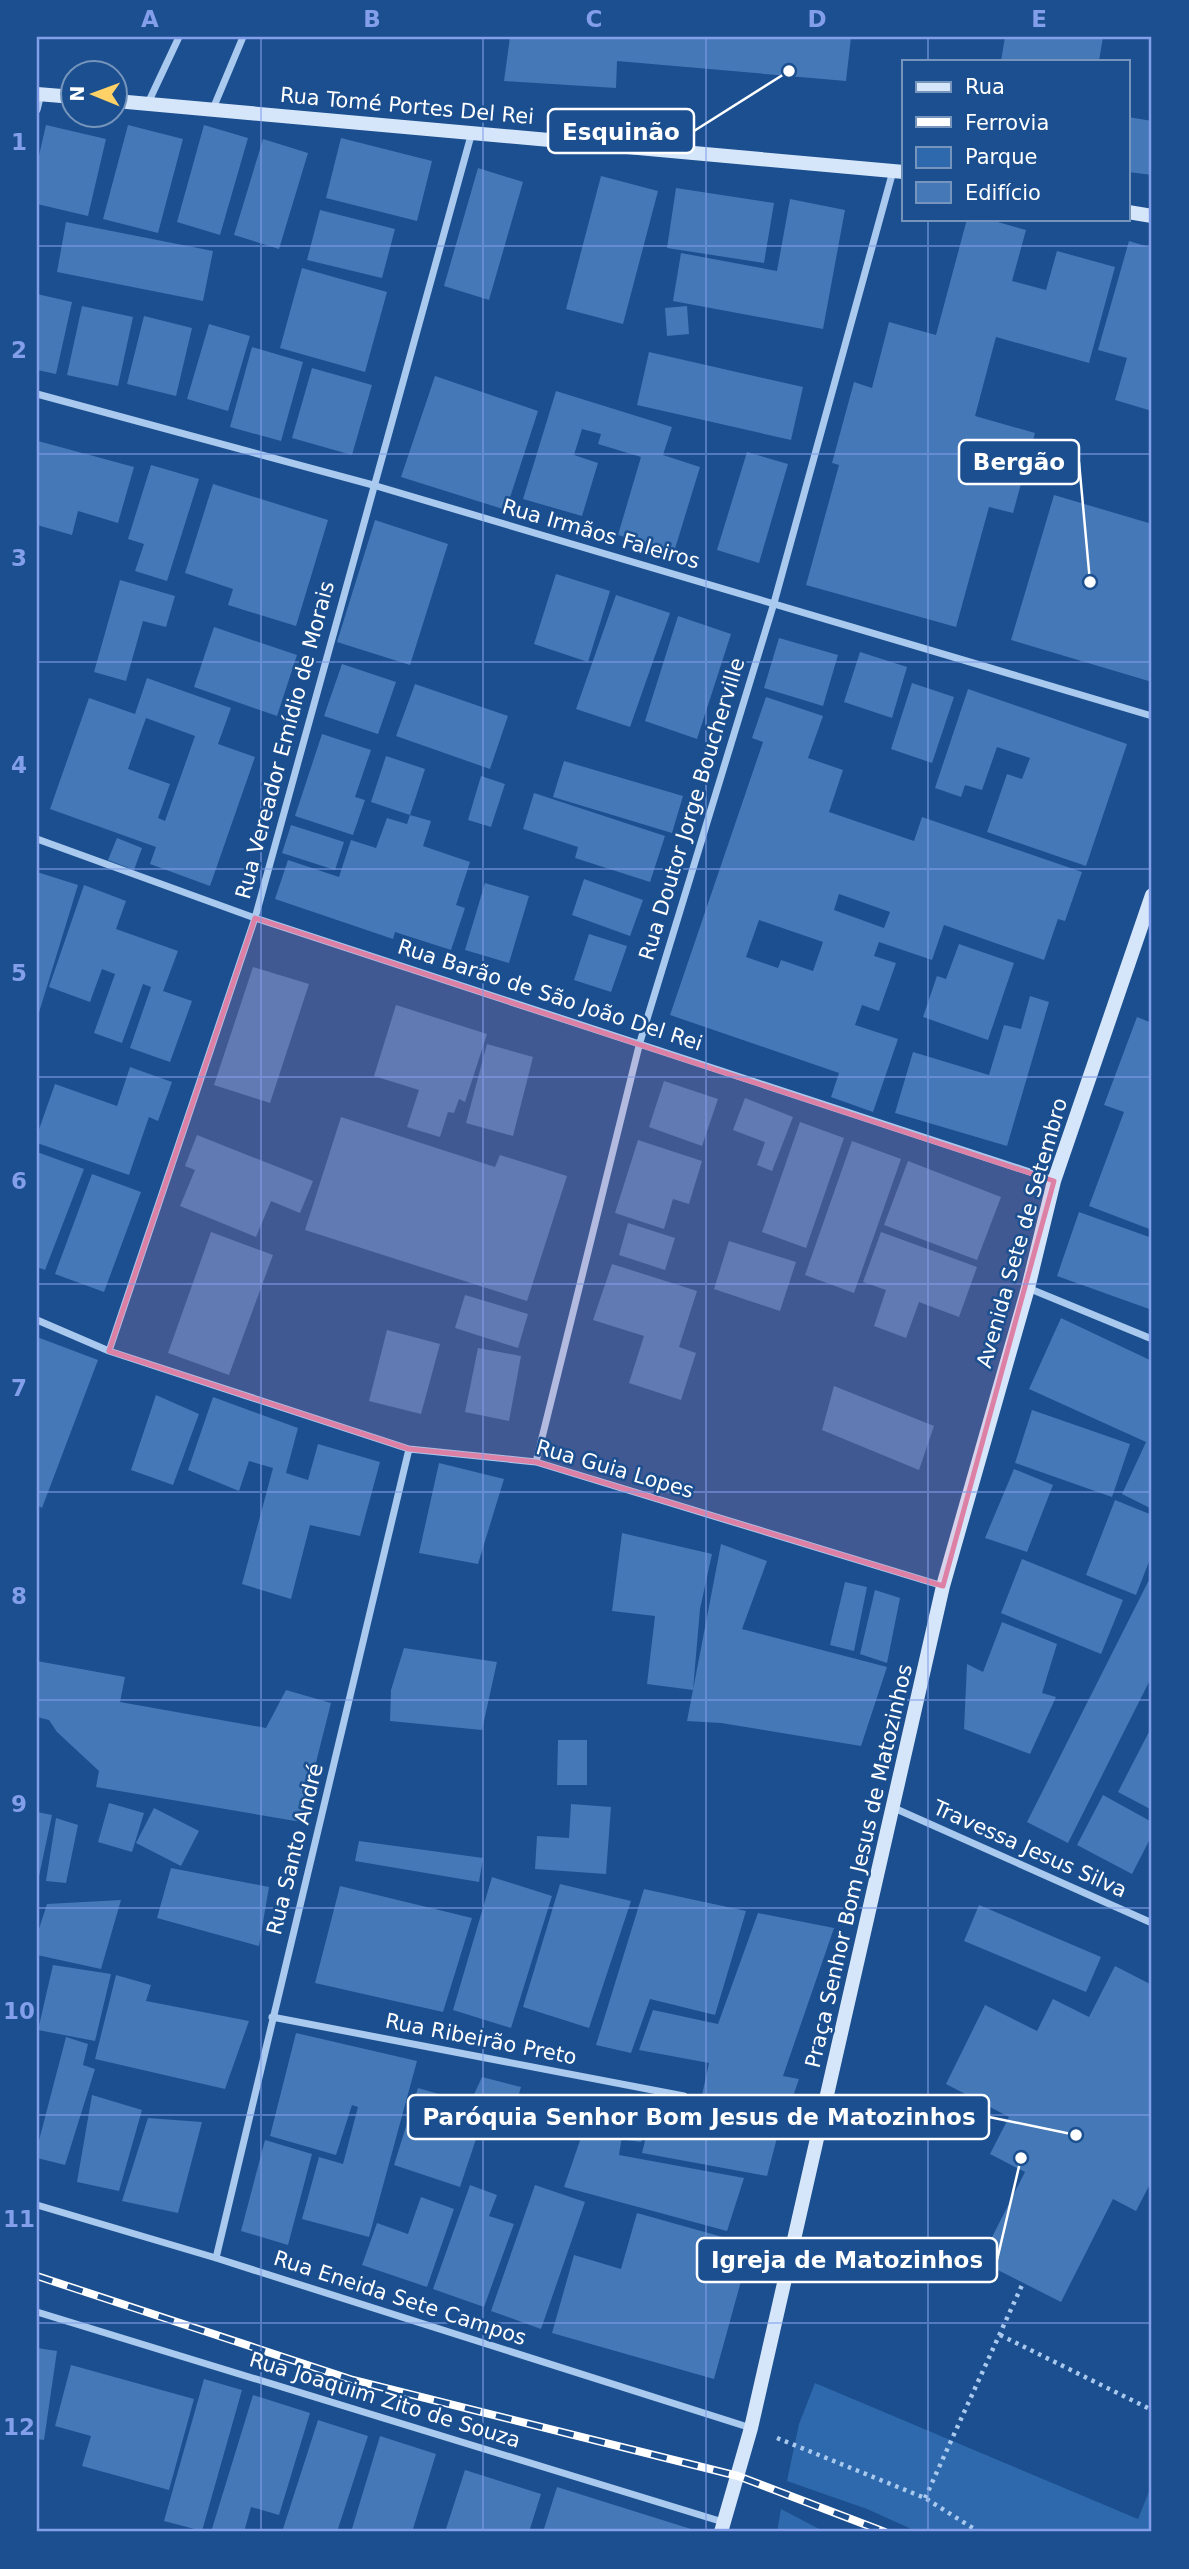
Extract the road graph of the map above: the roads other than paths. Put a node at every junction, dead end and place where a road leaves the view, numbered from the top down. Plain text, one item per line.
1 (178, 37) edge
2 (243, 37) edge
3 (39, 94) edge
4 (60, 96) edge
5 (130, 102) edge
6 (148, 104) junction
7 (37, 110) edge
8 (211, 112) junction
9 (472, 131) junction
10 (899, 171) edge
11 (1130, 212) edge
12 (1152, 216) edge
13 (37, 394) edge
14 (373, 485) junction
15 (774, 603) junction
16 (1152, 716) edge
17 (37, 839) edge
18 (1152, 895) edge
19 (254, 918) junction
20 (640, 1042) junction
21 (1054, 1181) junction
22 (1028, 1288) junction
23 (37, 1320) edge
24 (1152, 1339) edge
25 (109, 1351) junction
26 (409, 1449) junction
27 (536, 1462) junction
28 (943, 1586) junction
29 (894, 1808) junction
30 (1152, 1923) edge
31 (272, 2017) junction
32 (684, 2096) dead end
33 (37, 2205) edge
34 (216, 2258) junction
35 (37, 2312) edge
36 (751, 2428) junction
37 (724, 2529) edge

1 - 6 street
2 - 8 street
3 - 4 main road
3 - 7 street
5 - 6 main road, Rua Tomé Portes Del Rei
6 - 8 main road, Rua Tomé Portes Del Rei
8 - 9 main road, Rua Tomé Portes Del Rei
9 - 10 main road, Rua Tomé Portes Del Rei
9 - 14 street, Rua Vereador Emídio de Morais
10 - 15 street, Rua Doutor Jorge Boucherville
11 - 12 main road
13 - 14 street, Rua Irmãos Faleiros
14 - 15 street, Rua Irmãos Faleiros
14 - 19 street, Rua Vereador Emídio de Morais
15 - 16 street, Rua Irmãos Faleiros
15 - 20 street, Rua Doutor Jorge Boucherville
17 - 19 street, Rua Barão de São João Del Rei
18 - 21 main road, Avenida Sete de Setembro
19 - 20 street, Rua Barão de São João Del Rei
19 - 25 street, Rua Vereador Emídio de Morais
20 - 21 street, Rua Barão de São João Del Rei
20 - 27 street, Rua Doutor Jorge Boucherville
21 - 22 main road, Avenida Sete de Setembro
22 - 24 street
22 - 28 main road, Avenida Sete de Setembro
23 - 25 street, Rua Guia Lopes
25 - 26 street, Rua Guia Lopes
26 - 27 street, Rua Guia Lopes
26 - 31 street, Rua Santo André
27 - 28 street, Rua Guia Lopes
28 - 29 main road, Praça Senhor Bom Jesus de Matozinhos
29 - 30 street, Travessa Jesus Silva
29 - 36 main road, Praça Senhor Bom Jesus de Matozinhos
31 - 32 street, Rua Ribeirão Preto
31 - 34 street, Rua Santo André
33 - 34 street, Rua Eneida Sete Campos
34 - 36 street, Rua Eneida Sete Campos
35 - 37 street, Rua Joaquim Zito de Souza
36 - 37 main road, Praça Senhor Bom Jesus de Matozinhos

